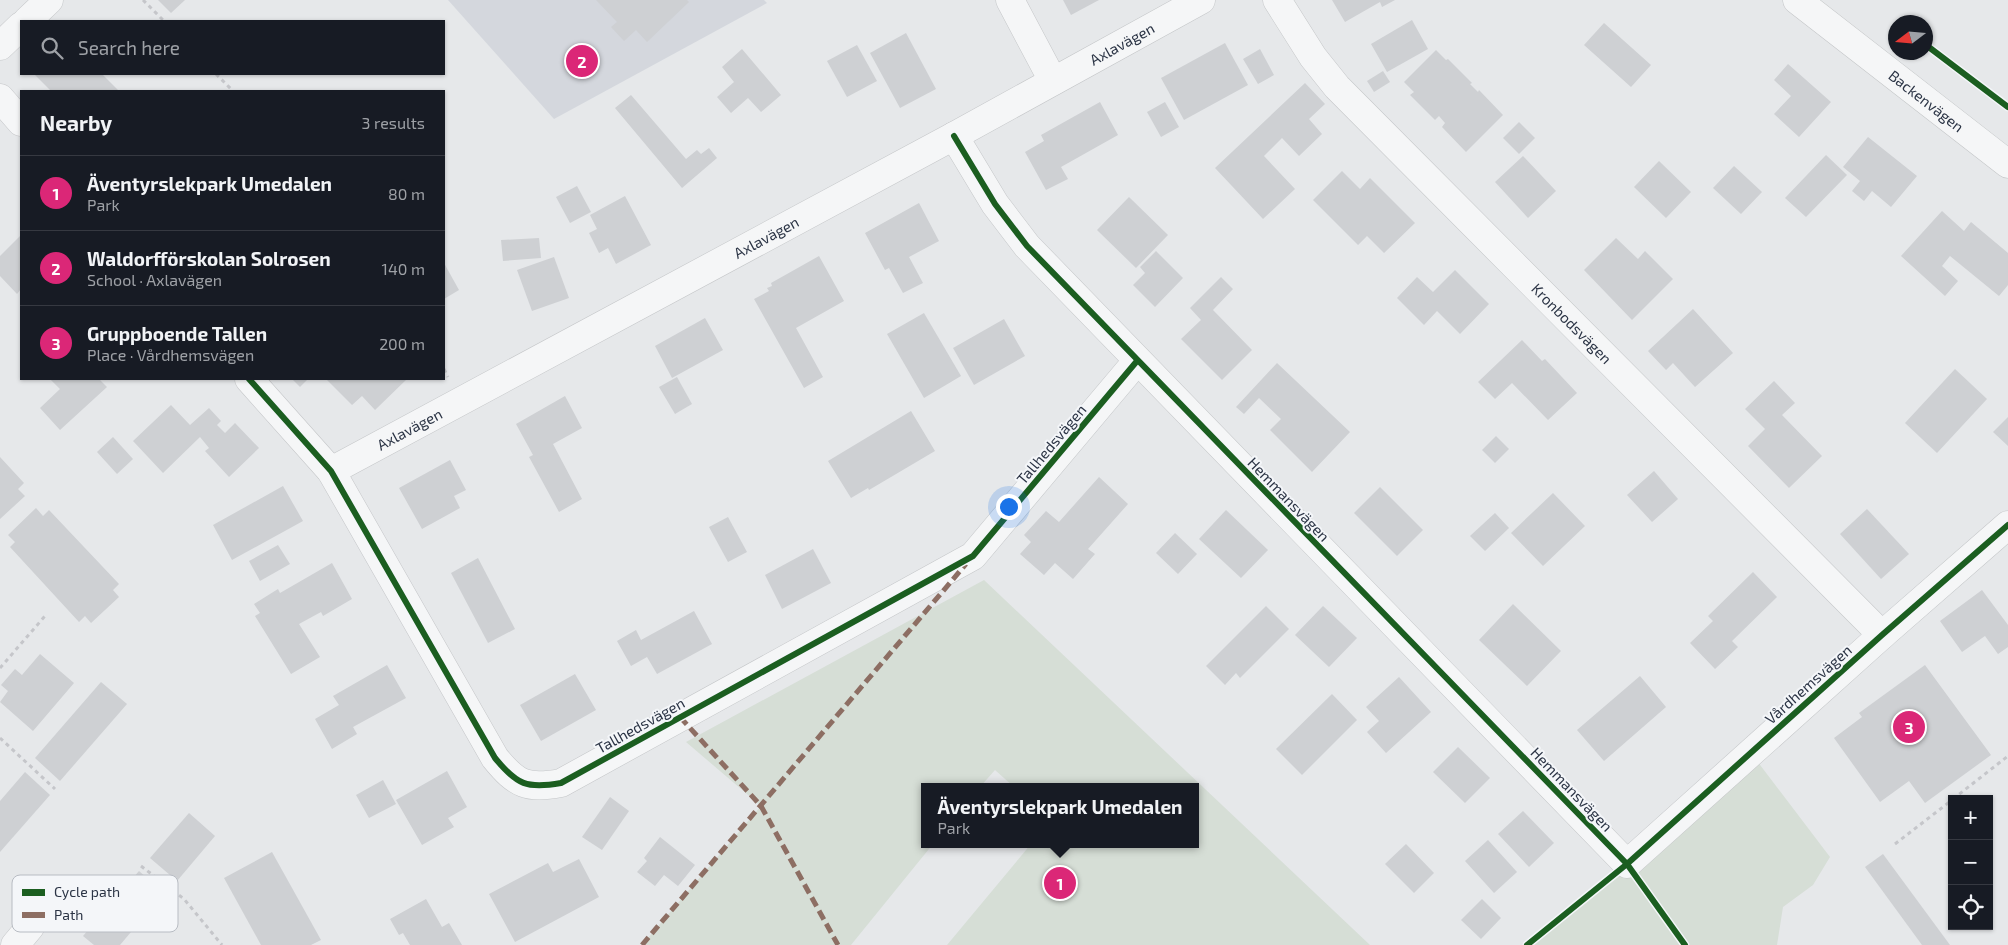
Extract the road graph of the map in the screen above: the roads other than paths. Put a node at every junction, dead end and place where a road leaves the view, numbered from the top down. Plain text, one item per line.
1 (49, 0) edge
2 (1010, 0) edge
3 (1201, 0) edge
4 (1277, 0) edge
5 (1797, 0) edge
6 (28, 20) edge
7 (20, 27) edge
8 (0, 46) edge
9 (1054, 81) junction
10 (0, 98) edge
11 (20, 121) edge
12 (954, 136) junction
13 (2008, 164) edge
14 (1137, 361) junction
15 (250, 380) edge
16 (331, 471) junction
17 (2008, 525) edge
18 (1882, 635) junction
19 (1627, 864) joint

1 - 6 street
2 - 9 street
3 - 9 street, Axlavägen
4 - 18 street, Kronbodsvägen
5 - 13 street, Backenvägen
7 - 8 street
9 - 12 street, Axlavägen
10 - 11 street
12 - 14 street, Hemmansvägen
12 - 16 street, Axlavägen
14 - 16 street, Tallhedsvägen
14 - 19 street, Hemmansvägen
15 - 16 street, Tallhedsvägen
17 - 18 street, Vårdhemsvägen
18 - 19 street, Vårdhemsvägen

